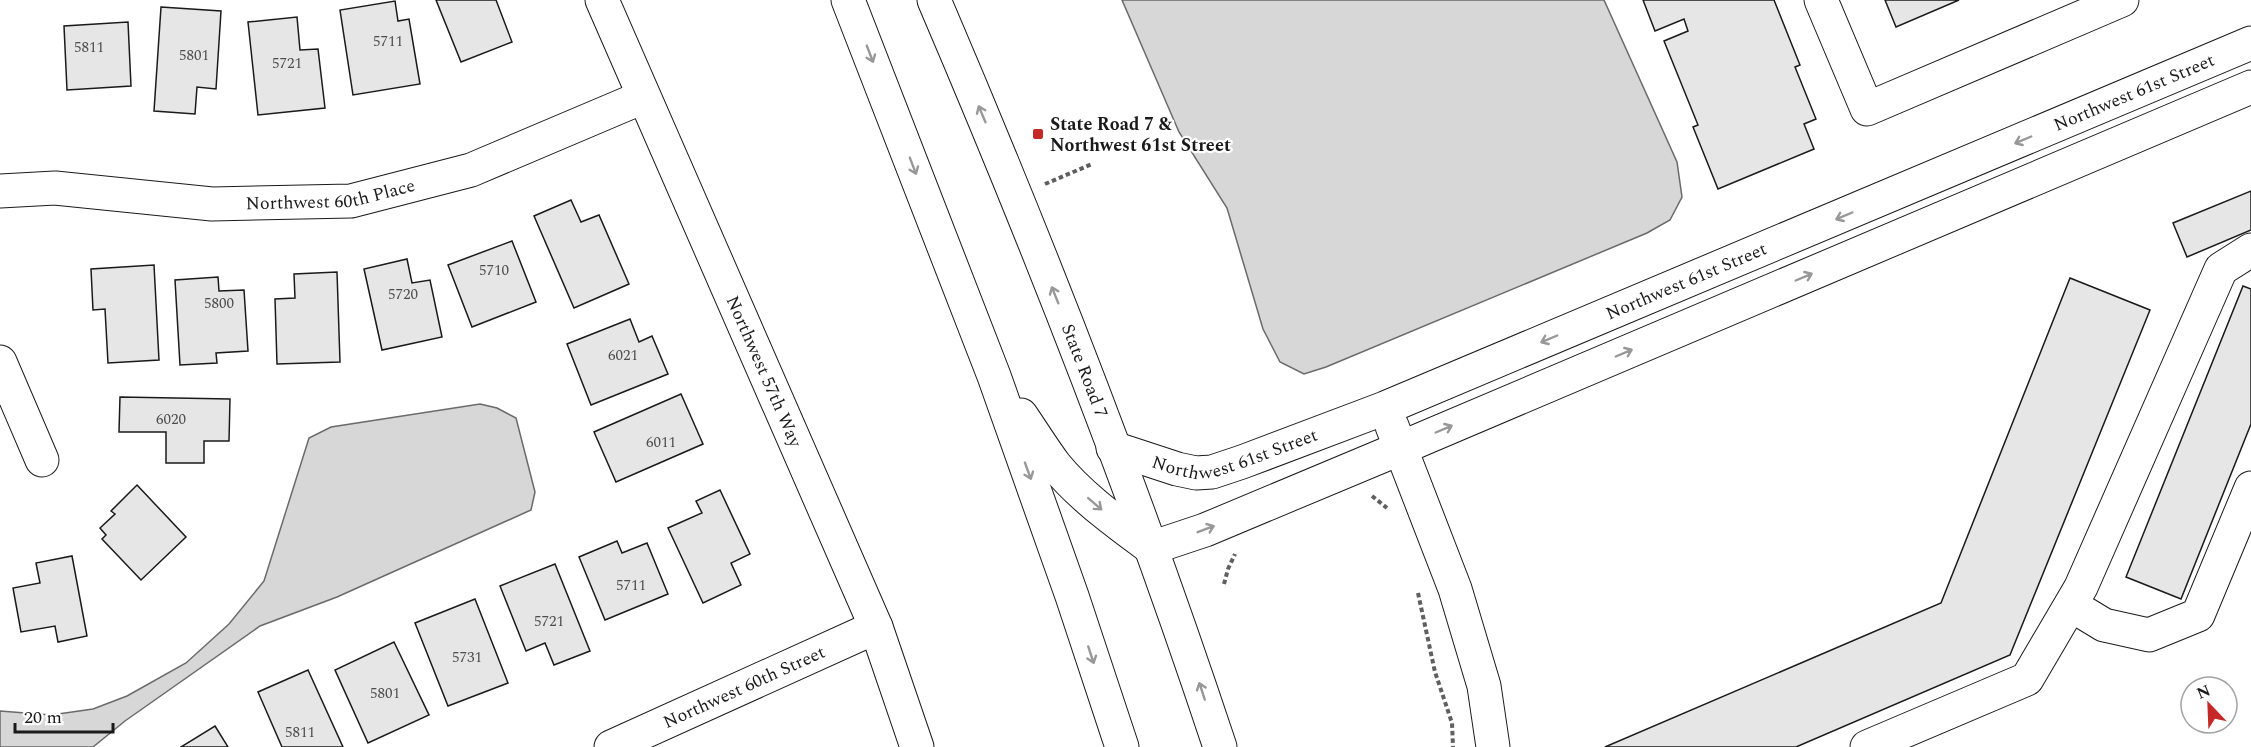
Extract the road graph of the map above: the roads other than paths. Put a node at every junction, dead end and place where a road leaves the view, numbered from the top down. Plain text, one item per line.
1 (602, 0) edge
2 (848, 0) edge
3 (934, 0) edge
4 (1821, 0) edge
5 (2122, 0) edge
6 (2063, 11) edge
7 (2251, 43) edge
8 (2251, 87) edge
9 (643, 97) junction
10 (0, 191) edge
11 (2251, 250) edge
12 (0, 362) edge
13 (994, 376) junction
14 (1384, 408) junction
15 (1113, 447) junction
16 (1401, 447) junction
17 (42, 460) dead end
18 (2251, 488) edge
19 (1151, 548) junction
20 (2071, 604) junction
21 (876, 627) junction
22 (611, 747) edge
23 (917, 747) edge
24 (1122, 747) edge
25 (1220, 747) edge
26 (1493, 747) edge
27 (1867, 747) edge

1 - 9 street, Northwest 57th Way
2 -> 13 street
15 -> 3 street, State Road 7
4 - 6 street
5 - 6 street
7 -> 14 street, Northwest 61st Street
16 -> 8 street
9 - 10 street, Northwest 60th Place
9 - 21 street, Northwest 57th Way
11 - 20 street
12 - 17 street
13 -> 19 street
13 -> 24 street
14 - 15 street, Northwest 61st Street
14 - 16 street
15 - 19 street, State Road 7
19 -> 16 street
16 - 26 street
18 - 20 street
25 -> 19 street, State Road 7
20 - 27 street
21 - 22 street, Northwest 60th Street
21 - 23 street, Northwest 57th Way

